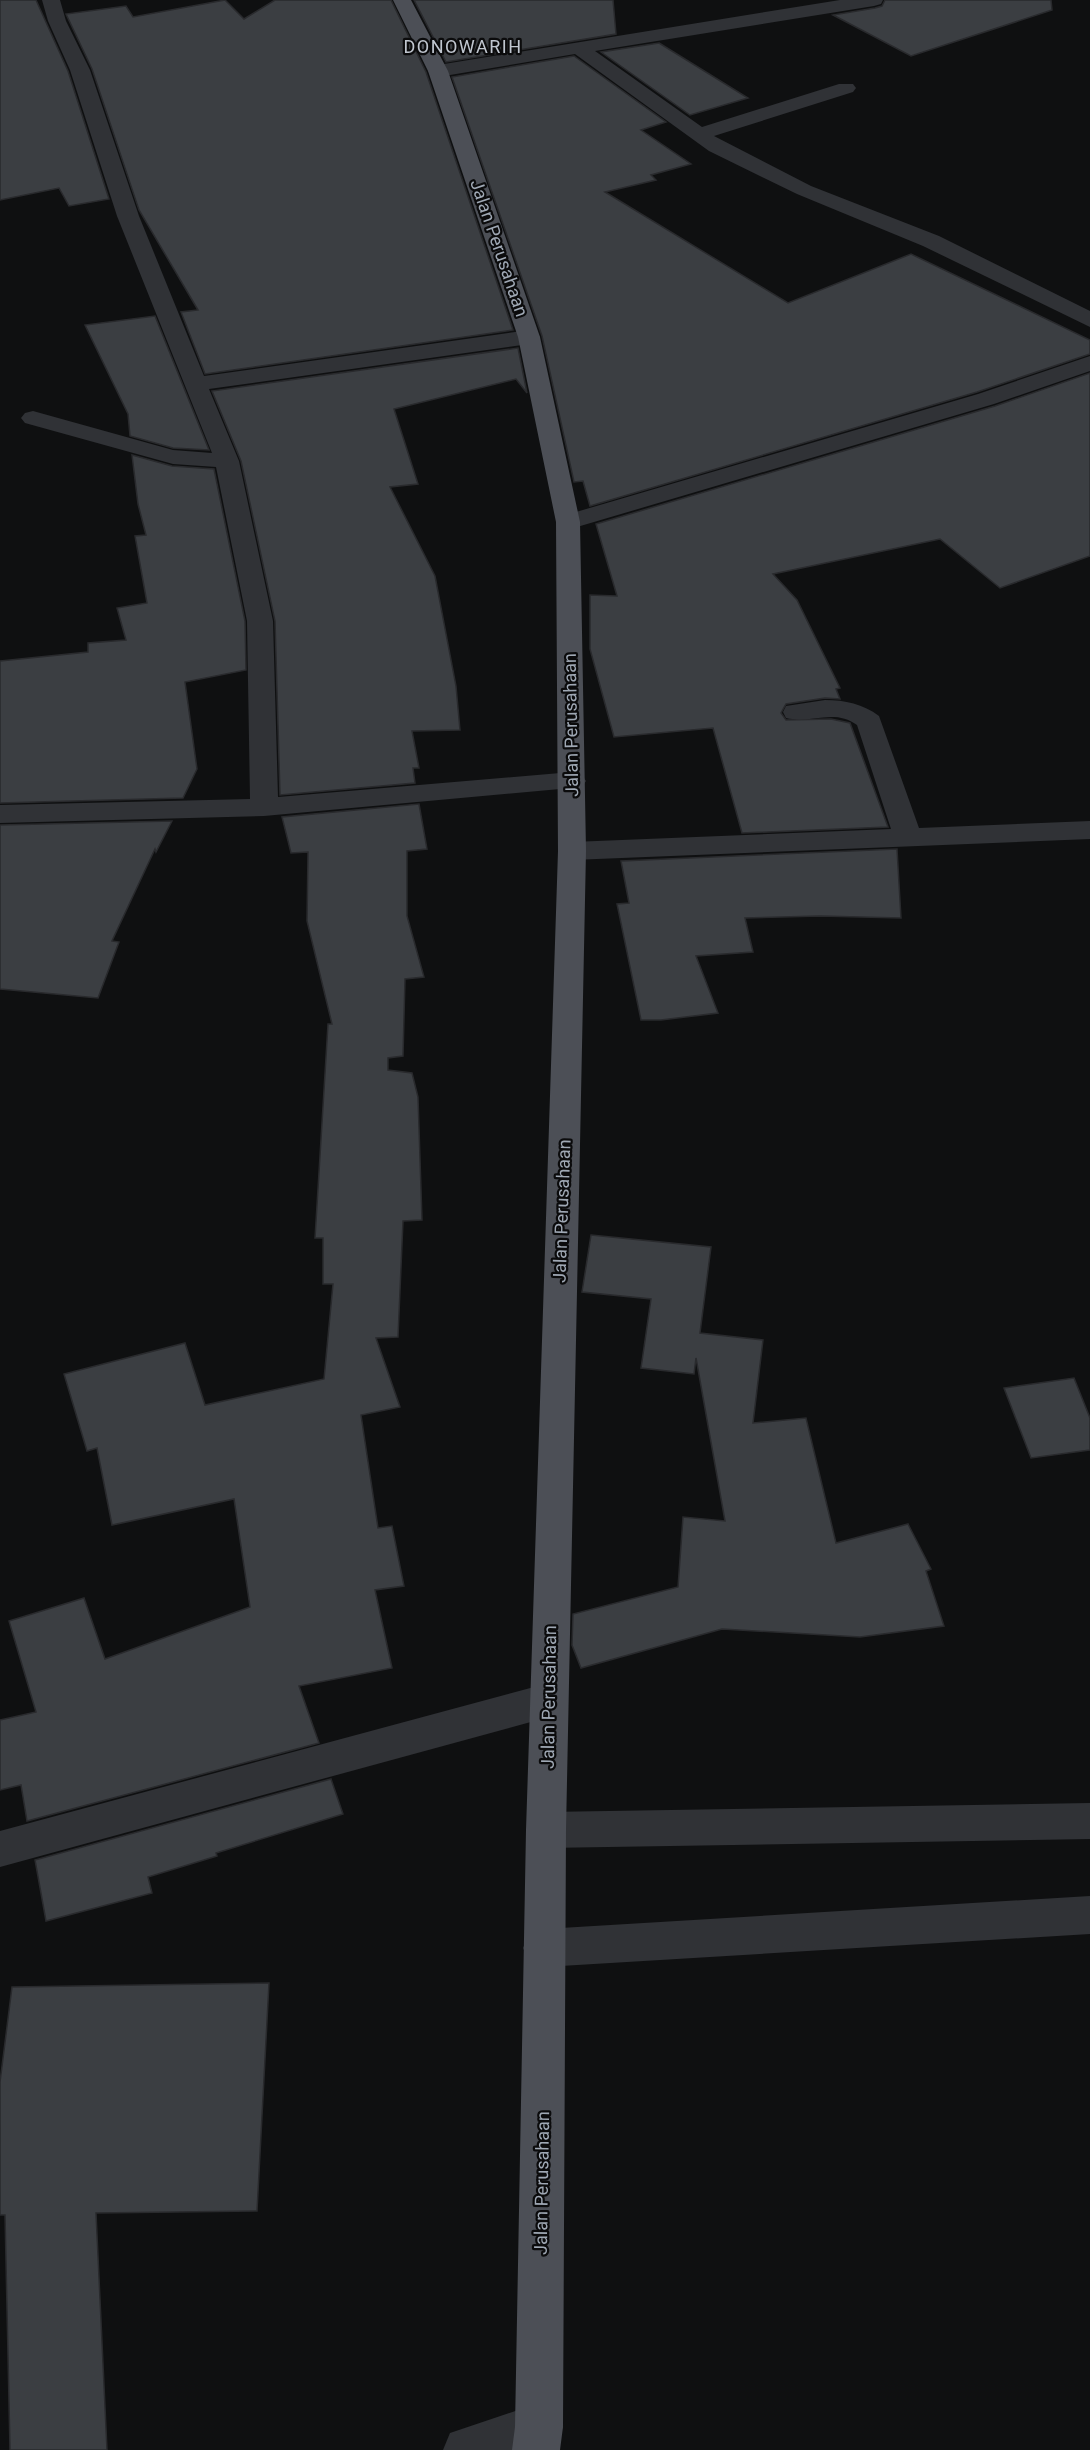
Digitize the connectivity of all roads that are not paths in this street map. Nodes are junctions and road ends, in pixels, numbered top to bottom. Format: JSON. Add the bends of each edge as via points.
{"nodes":[{"id":1,"x":51,"y":0,"type":"edge"},
{"id":2,"x":402,"y":0,"type":"edge"},
{"id":3,"x":874,"y":0,"type":"edge"},
{"id":4,"x":577,"y":47,"type":"junction"},
{"id":5,"x":438,"y":71,"type":"junction"},
{"id":6,"x":846,"y":88,"type":"dead end"},
{"id":7,"x":698,"y":135,"type":"junction"},
{"id":8,"x":1090,"y":321,"type":"edge"},
{"id":9,"x":529,"y":337,"type":"junction"},
{"id":10,"x":1090,"y":363,"type":"edge"},
{"id":11,"x":196,"y":384,"type":"junction"},
{"id":12,"x":33,"y":418,"type":"dead end"},
{"id":13,"x":227,"y":461,"type":"junction"},
{"id":14,"x":568,"y":522,"type":"junction"},
{"id":15,"x":796,"y":712,"type":"dead end"},
{"id":16,"x":572,"y":781,"type":"junction"},
{"id":17,"x":264,"y":807,"type":"junction"},
{"id":18,"x":0,"y":814,"type":"edge"},
{"id":19,"x":1090,"y":830,"type":"edge"},
{"id":20,"x":908,"y":838,"type":"junction"},
{"id":21,"x":572,"y":851,"type":"junction"},
{"id":22,"x":549,"y":1700,"type":"junction"},
{"id":23,"x":1090,"y":1821,"type":"edge"},
{"id":24,"x":546,"y":1830,"type":"junction"},
{"id":25,"x":0,"y":1849,"type":"edge"},
{"id":26,"x":1090,"y":1915,"type":"edge"},
{"id":27,"x":544,"y":1948,"type":"junction"},
{"id":28,"x":538,"y":2438,"type":"edge"},
{"id":29,"x":466,"y":2450,"type":"edge"}],
"edges":[{"from":1,"to":11,"type":"street","via":[[80,70],[128,216]]},
{"from":2,"to":5,"type":"main road","name":"Jalan Perusahaan"},
{"from":3,"to":4,"type":"street"},
{"from":4,"to":5,"type":"street"},
{"from":4,"to":7,"type":"street"},
{"from":5,"to":9,"type":"main road","name":"Jalan Perusahaan"},
{"from":6,"to":7,"type":"street"},
{"from":7,"to":8,"type":"street","via":[[752,166],[931,241]]},
{"from":9,"to":11,"type":"street"},
{"from":9,"to":14,"type":"main road","name":"Jalan Perusahaan"},
{"from":10,"to":14,"type":"street","via":[[986,399]]},
{"from":11,"to":13,"type":"street"},
{"from":12,"to":13,"type":"street","via":[[173,457]]},
{"from":13,"to":17,"type":"street","via":[[260,621]]},
{"from":14,"to":16,"type":"main road","name":"Jalan Perusahaan"},
{"from":15,"to":20,"type":"street","via":[[848,708],[861,713],[869,722]]},
{"from":16,"to":17,"type":"street"},
{"from":16,"to":21,"type":"main road","name":"Jalan Perusahaan"},
{"from":17,"to":18,"type":"street"},
{"from":19,"to":20,"type":"street"},
{"from":20,"to":21,"type":"street"},
{"from":21,"to":22,"type":"main road","name":"Jalan Perusahaan"},
{"from":22,"to":24,"type":"main road","name":"Jalan Perusahaan"},
{"from":22,"to":25,"type":"street"},
{"from":23,"to":24,"type":"street"},
{"from":24,"to":27,"type":"main road","name":"Jalan Perusahaan"},
{"from":26,"to":27,"type":"street"},
{"from":27,"to":28,"type":"main road","name":"Jalan Perusahaan"},
{"from":28,"to":29,"type":"street"}]}
